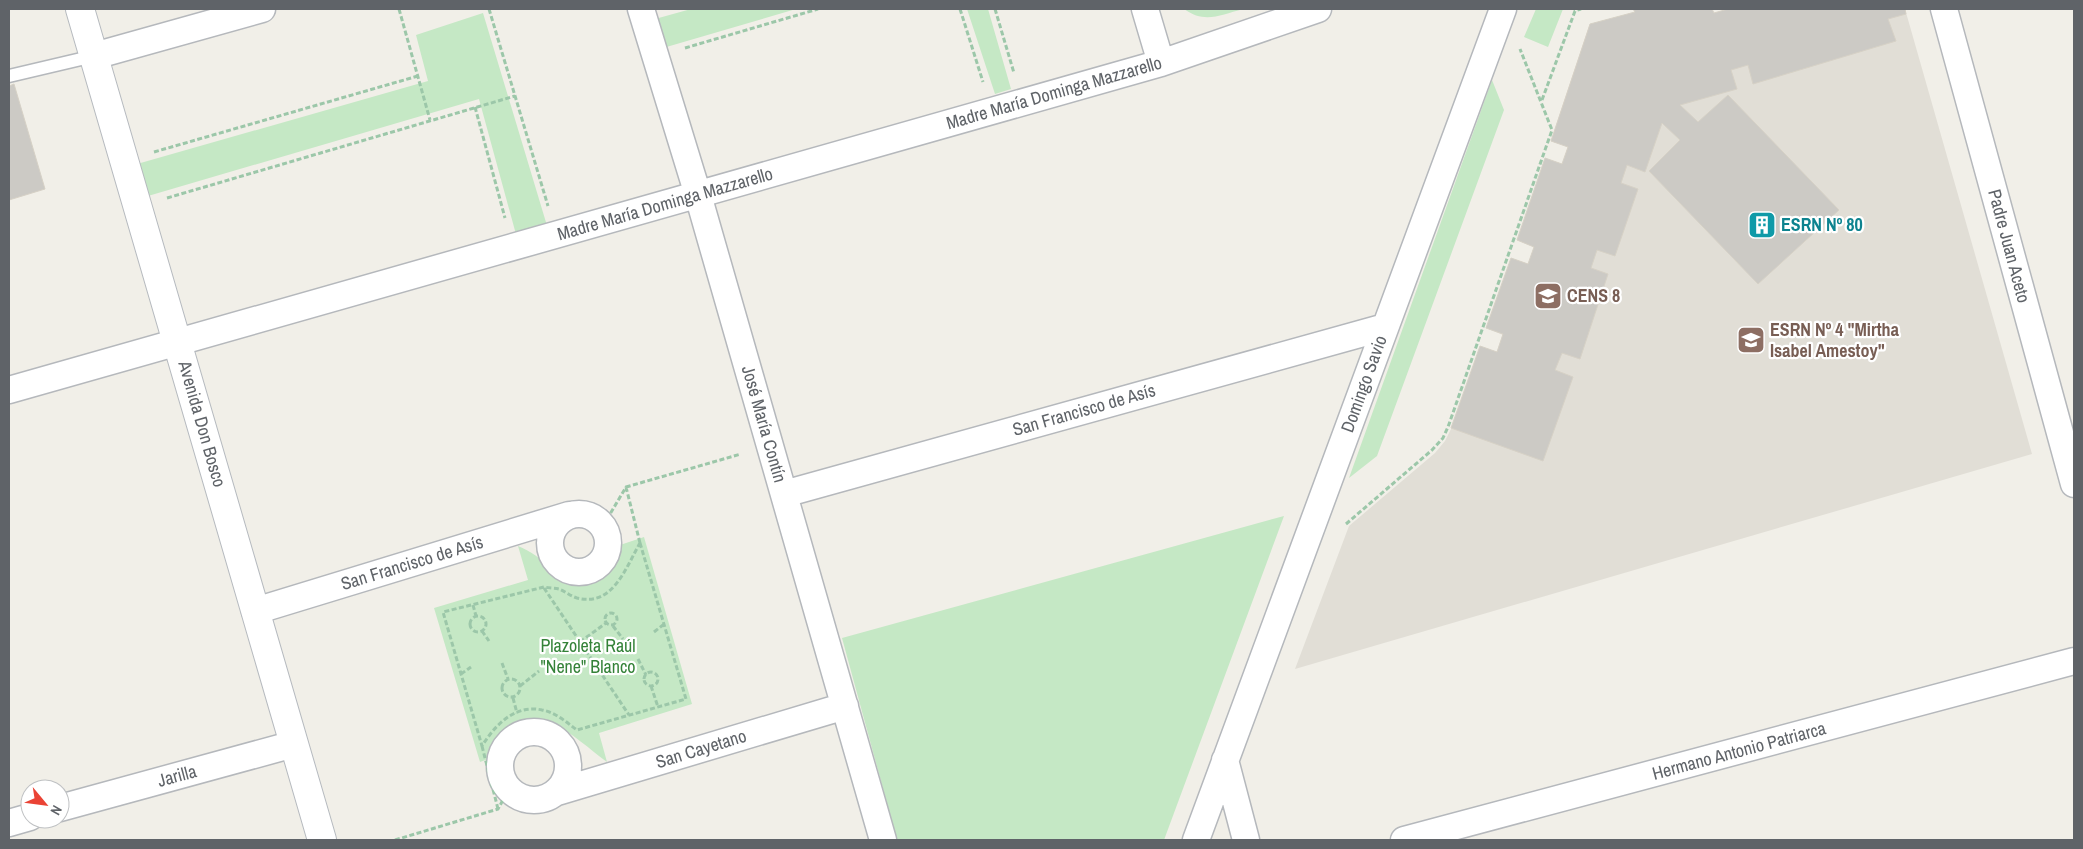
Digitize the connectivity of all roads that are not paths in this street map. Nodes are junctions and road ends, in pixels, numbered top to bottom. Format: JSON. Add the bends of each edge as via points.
{"nodes":[{"id":1,"x":80,"y":9,"type":"edge"},
{"id":2,"x":262,"y":9,"type":"edge"},
{"id":3,"x":641,"y":9,"type":"edge"},
{"id":4,"x":1145,"y":9,"type":"edge"},
{"id":5,"x":1318,"y":9,"type":"edge"},
{"id":6,"x":1502,"y":9,"type":"edge"},
{"id":7,"x":1944,"y":9,"type":"edge"},
{"id":8,"x":94,"y":56,"type":"junction"},
{"id":9,"x":1161,"y":63,"type":"junction"},
{"id":10,"x":9,"y":76,"type":"edge"},
{"id":11,"x":698,"y":194,"type":"junction"},
{"id":12,"x":1385,"y":327,"type":"junction"},
{"id":13,"x":178,"y":343,"type":"junction"},
{"id":14,"x":9,"y":390,"type":"edge"},
{"id":15,"x":2074,"y":484,"type":"edge"},
{"id":16,"x":784,"y":494,"type":"junction"},
{"id":17,"x":569,"y":515,"type":"junction"},
{"id":18,"x":255,"y":611,"type":"junction"},
{"id":19,"x":2074,"y":661,"type":"edge"},
{"id":20,"x":845,"y":706,"type":"junction"},
{"id":21,"x":294,"y":744,"type":"junction"},
{"id":22,"x":1225,"y":760,"type":"junction"},
{"id":23,"x":557,"y":792,"type":"junction"},
{"id":24,"x":70,"y":805,"type":"edge"},
{"id":25,"x":322,"y":840,"type":"edge"},
{"id":26,"x":883,"y":840,"type":"edge"},
{"id":27,"x":1196,"y":840,"type":"edge"},
{"id":28,"x":1246,"y":840,"type":"edge"},
{"id":29,"x":1404,"y":840,"type":"edge"}],
"edges":[{"from":1,"to":8,"type":"main road","name":"Avenida Don Bosco"},
{"from":2,"to":8,"type":"street"},
{"from":3,"to":11,"type":"street","name":"José María Contín"},
{"from":4,"to":9,"type":"street"},
{"from":5,"to":9,"type":"street","name":"Madre María Dominga Mazzarello"},
{"from":6,"to":12,"type":"street","name":"Domingo Savio"},
{"from":7,"to":15,"type":"street","name":"Padre Juan Aceto"},
{"from":8,"to":10,"type":"lane"},
{"from":8,"to":13,"type":"main road","name":"Avenida Don Bosco"},
{"from":9,"to":11,"type":"street","name":"Madre María Dominga Mazzarello"},
{"from":11,"to":13,"type":"street","name":"Madre María Dominga Mazzarello"},
{"from":11,"to":16,"type":"street","name":"José María Contín"},
{"from":12,"to":16,"type":"street","name":"San Francisco de Asís"},
{"from":12,"to":22,"type":"street","name":"Domingo Savio"},
{"from":13,"to":14,"type":"street","name":"Madre María Dominga Mazzarello"},
{"from":13,"to":18,"type":"main road","name":"Avenida Don Bosco"},
{"from":16,"to":20,"type":"street","name":"José María Contín"},
{"from":17,"to":17,"type":"street","name":"San Francisco de Asís","via":[[588,515],[603,526],[608,544],[601,563],[593,569],[574,572],[556,563],[549,545],[550,535],[561,519]]},
{"from":17,"to":18,"type":"street","name":"San Francisco de Asís"},
{"from":18,"to":21,"type":"main road","name":"Avenida Don Bosco"},
{"from":19,"to":29,"type":"street","name":"Hermano Antonio Patriarca"},
{"from":20,"to":23,"type":"street","name":"San Cayetano"},
{"from":20,"to":26,"type":"street","name":"José María Contín"},
{"from":21,"to":24,"type":"street","name":"Jarilla"},
{"from":21,"to":25,"type":"main road","name":"Avenida Don Bosco"},
{"from":22,"to":27,"type":"street","name":"Domingo Savio"},
{"from":22,"to":28,"type":"street"},
{"from":23,"to":23,"type":"street","name":"San Cayetano","via":[[538,800],[517,796],[503,799],[502,756],[515,738],[537,732],[549,734],[558,741],[565,750],[568,773]]}]}
